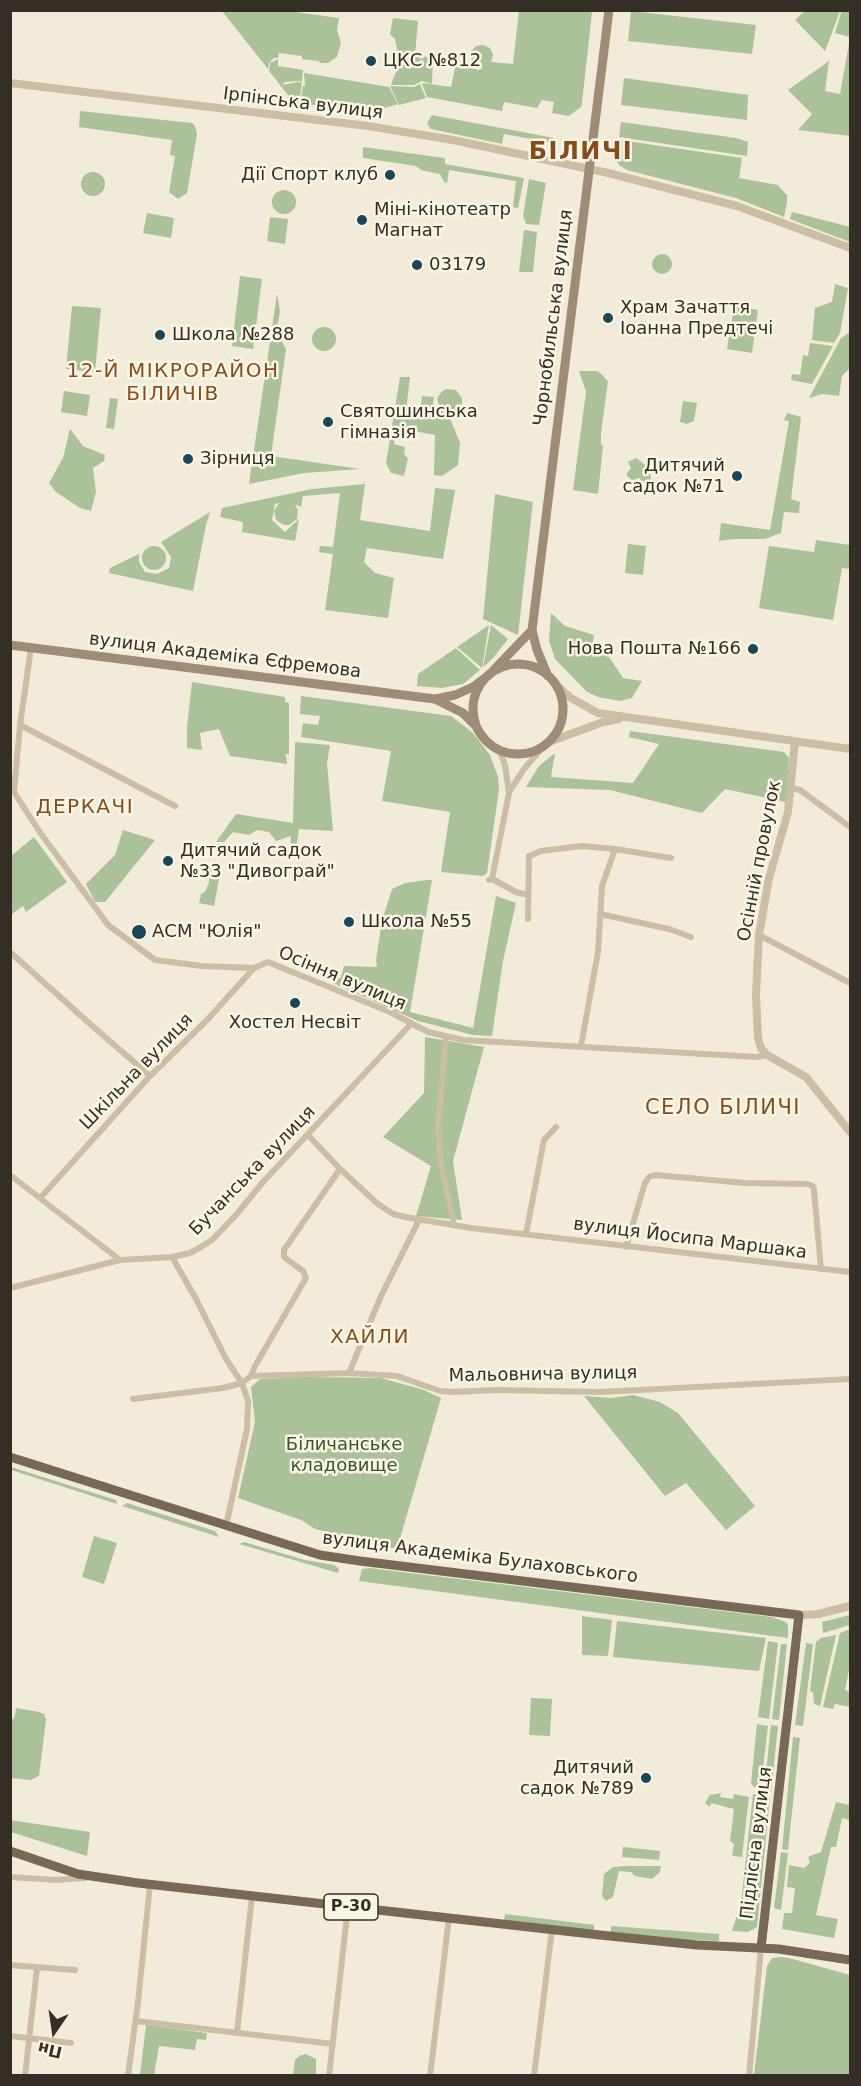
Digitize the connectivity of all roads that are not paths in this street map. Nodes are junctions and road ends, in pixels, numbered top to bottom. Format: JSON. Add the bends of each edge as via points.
{"nodes":[{"id":1,"x":609,"y":10,"type":"edge"},
{"id":2,"x":10,"y":83,"type":"edge"},
{"id":3,"x":590,"y":170,"type":"junction"},
{"id":4,"x":850,"y":248,"type":"edge"},
{"id":5,"x":532,"y":630,"type":"junction"},
{"id":6,"x":10,"y":645,"type":"edge"},
{"id":7,"x":31,"y":648,"type":"junction"},
{"id":8,"x":489,"y":675,"type":"junction"},
{"id":9,"x":548,"y":676,"type":"junction"},
{"id":10,"x":556,"y":684,"type":"junction"},
{"id":11,"x":435,"y":699,"type":"junction"},
{"id":12,"x":623,"y":718,"type":"junction"},
{"id":13,"x":20,"y":725,"type":"junction"},
{"id":14,"x":477,"y":728,"type":"junction"},
{"id":15,"x":795,"y":741,"type":"junction"},
{"id":16,"x":546,"y":744,"type":"junction"},
{"id":17,"x":498,"y":749,"type":"junction"},
{"id":18,"x":850,"y":749,"type":"edge"},
{"id":19,"x":790,"y":788,"type":"junction"},
{"id":20,"x":509,"y":793,"type":"junction"},
{"id":21,"x":175,"y":806,"type":"dead end"},
{"id":22,"x":850,"y":827,"type":"edge"},
{"id":23,"x":615,"y":849,"type":"junction"},
{"id":24,"x":671,"y":858,"type":"dead end"},
{"id":25,"x":528,"y":895,"type":"junction"},
{"id":26,"x":600,"y":914,"type":"junction"},
{"id":27,"x":528,"y":919,"type":"dead end"},
{"id":28,"x":759,"y":935,"type":"junction"},
{"id":29,"x":691,"y":937,"type":"dead end"},
{"id":30,"x":10,"y":952,"type":"edge"},
{"id":31,"x":254,"y":968,"type":"junction"},
{"id":32,"x":850,"y":983,"type":"edge"},
{"id":33,"x":411,"y":1024,"type":"junction"},
{"id":34,"x":446,"y":1036,"type":"junction"},
{"id":35,"x":581,"y":1046,"type":"junction"},
{"id":36,"x":767,"y":1055,"type":"junction"},
{"id":37,"x":150,"y":1076,"type":"junction"},
{"id":38,"x":556,"y":1127,"type":"dead end"},
{"id":39,"x":850,"y":1132,"type":"edge"},
{"id":40,"x":308,"y":1135,"type":"junction"},
{"id":41,"x":340,"y":1169,"type":"junction"},
{"id":42,"x":10,"y":1174,"type":"edge"},
{"id":43,"x":41,"y":1197,"type":"junction"},
{"id":44,"x":419,"y":1220,"type":"junction"},
{"id":45,"x":454,"y":1225,"type":"junction"},
{"id":46,"x":526,"y":1234,"type":"junction"},
{"id":47,"x":626,"y":1247,"type":"junction"},
{"id":48,"x":172,"y":1257,"type":"junction"},
{"id":49,"x":120,"y":1260,"type":"junction"},
{"id":50,"x":821,"y":1269,"type":"junction"},
{"id":51,"x":850,"y":1272,"type":"edge"},
{"id":52,"x":10,"y":1288,"type":"edge"},
{"id":53,"x":349,"y":1373,"type":"junction"},
{"id":54,"x":251,"y":1376,"type":"junction"},
{"id":55,"x":850,"y":1379,"type":"edge"},
{"id":56,"x":242,"y":1383,"type":"junction"},
{"id":57,"x":132,"y":1399,"type":"dead end"},
{"id":58,"x":10,"y":1457,"type":"edge"},
{"id":59,"x":226,"y":1526,"type":"junction"},
{"id":60,"x":850,"y":1606,"type":"edge"},
{"id":61,"x":800,"y":1616,"type":"junction"},
{"id":62,"x":10,"y":1851,"type":"edge"},
{"id":63,"x":10,"y":1877,"type":"edge"},
{"id":64,"x":96,"y":1877,"type":"junction"},
{"id":65,"x":150,"y":1885,"type":"junction"},
{"id":66,"x":252,"y":1896,"type":"junction"},
{"id":67,"x":348,"y":1907,"type":"junction"},
{"id":68,"x":449,"y":1918,"type":"junction"},
{"id":69,"x":552,"y":1929,"type":"junction"},
{"id":70,"x":761,"y":1948,"type":"junction"},
{"id":71,"x":850,"y":1960,"type":"edge"},
{"id":72,"x":10,"y":1965,"type":"edge"},
{"id":73,"x":37,"y":1968,"type":"junction"},
{"id":74,"x":75,"y":1970,"type":"dead end"},
{"id":75,"x":136,"y":2021,"type":"junction"},
{"id":76,"x":237,"y":2033,"type":"junction"},
{"id":77,"x":10,"y":2036,"type":"edge"},
{"id":78,"x":29,"y":2038,"type":"junction"},
{"id":79,"x":71,"y":2043,"type":"dead end"},
{"id":80,"x":333,"y":2044,"type":"junction"},
{"id":81,"x":25,"y":2076,"type":"edge"},
{"id":82,"x":128,"y":2076,"type":"edge"},
{"id":83,"x":329,"y":2076,"type":"edge"},
{"id":84,"x":430,"y":2076,"type":"edge"},
{"id":85,"x":534,"y":2076,"type":"edge"},
{"id":86,"x":749,"y":2076,"type":"edge"}],
"edges":[{"from":1,"to":3,"type":"main road","name":"Чорнобильська вулиця"},
{"from":2,"to":3,"type":"street","name":"Ірпінська вулиця","via":[[405,132]]},
{"from":3,"to":4,"type":"street","name":"Ірпінська вулиця","via":[[737,206]]},
{"from":3,"to":5,"type":"main road","name":"Чорнобильська вулиця"},
{"from":5,"to":8,"type":"main road"},
{"from":5,"to":9,"type":"main road","name":"Чорнобильська вулиця"},
{"from":6,"to":7,"type":"main road","name":"вулиця Академіка Єфремова"},
{"from":7,"to":11,"type":"main road","name":"вулиця Академіка Єфремова"},
{"from":7,"to":13,"type":"street","name":"Осіння вулиця"},
{"from":8,"to":9,"type":"main road","via":[[500,668],[525,665]]},
{"from":8,"to":11,"type":"main road","name":"вулиця Академіка Єфремова","via":[[456,695]]},
{"from":8,"to":14,"type":"main road","via":[[474,699]]},
{"from":9,"to":10,"type":"main road"},
{"from":10,"to":12,"type":"street","via":[[598,713]]},
{"from":10,"to":16,"type":"main road","via":[[563,704],[562,718],[558,731]]},
{"from":11,"to":14,"type":"main road","name":"вулиця Академіка Єфремова","via":[[463,713]]},
{"from":12,"to":15,"type":"street"},
{"from":12,"to":16,"type":"street"},
{"from":13,"to":21,"type":"street"},
{"from":13,"to":31,"type":"street","name":"Осіння вулиця","via":[[14,792],[108,925],[155,960]]},
{"from":14,"to":17,"type":"main road"},
{"from":15,"to":18,"type":"street"},
{"from":15,"to":19,"type":"street","name":"Осінній провулок"},
{"from":16,"to":17,"type":"main road","via":[[522,754]]},
{"from":16,"to":20,"type":"street"},
{"from":17,"to":20,"type":"street","via":[[506,765]]},
{"from":19,"to":22,"type":"street","via":[[800,790]]},
{"from":19,"to":28,"type":"street","name":"Осінній провулок"},
{"from":20,"to":25,"type":"street","via":[[490,880]]},
{"from":23,"to":24,"type":"street"},
{"from":23,"to":25,"type":"street","via":[[582,846],[529,856]]},
{"from":23,"to":26,"type":"street","via":[[602,886]]},
{"from":25,"to":27,"type":"street"},
{"from":26,"to":29,"type":"street"},
{"from":26,"to":35,"type":"street","via":[[598,952]]},
{"from":28,"to":32,"type":"street"},
{"from":28,"to":36,"type":"street","name":"Осінній провулок","via":[[758,1038]]},
{"from":30,"to":37,"type":"street"},
{"from":31,"to":33,"type":"street","name":"Осіння вулиця","via":[[268,962]]},
{"from":31,"to":37,"type":"street","name":"Шкільна вулиця"},
{"from":33,"to":34,"type":"street","name":"Осіння вулиця"},
{"from":33,"to":40,"type":"street","name":"Бучанська вулиця"},
{"from":34,"to":35,"type":"street","name":"Осіння вулиця"},
{"from":34,"to":45,"type":"street","via":[[438,1125],[441,1163]]},
{"from":35,"to":36,"type":"street","name":"Осіння вулиця"},
{"from":36,"to":39,"type":"street","via":[[806,1077]]},
{"from":37,"to":43,"type":"street","name":"Шкільна вулиця"},
{"from":38,"to":46,"type":"street","via":[[544,1140]]},
{"from":40,"to":41,"type":"street","name":"вулиця Йосипа Маршака"},
{"from":40,"to":48,"type":"street","name":"Бучанська вулиця","via":[[213,1239],[190,1253]]},
{"from":41,"to":44,"type":"street","name":"вулиця Йосипа Маршака","via":[[393,1214]]},
{"from":41,"to":54,"type":"street","via":[[284,1250],[284,1257],[306,1278]]},
{"from":42,"to":43,"type":"street"},
{"from":43,"to":49,"type":"street"},
{"from":44,"to":45,"type":"street","name":"вулиця Йосипа Маршака"},
{"from":44,"to":53,"type":"street"},
{"from":45,"to":46,"type":"street","name":"вулиця Йосипа Маршака"},
{"from":46,"to":47,"type":"street","name":"вулиця Йосипа Маршака"},
{"from":47,"to":50,"type":"street","name":"вулиця Йосипа Маршака"},
{"from":47,"to":50,"type":"street","via":[[649,1177],[807,1184],[814,1190]]},
{"from":48,"to":49,"type":"street","name":"Бучанська вулиця"},
{"from":48,"to":56,"type":"street"},
{"from":49,"to":52,"type":"street","name":"Бучанська вулиця"},
{"from":50,"to":51,"type":"street","name":"вулиця Йосипа Маршака"},
{"from":53,"to":54,"type":"street","name":"Мальовнича вулиця"},
{"from":53,"to":55,"type":"street","name":"Мальовнича вулиця","via":[[397,1376],[453,1392],[600,1392]]},
{"from":54,"to":56,"type":"street"},
{"from":56,"to":57,"type":"street"},
{"from":56,"to":59,"type":"street","via":[[248,1417]]},
{"from":58,"to":59,"type":"main road","name":"вулиця Академіка Булаховського"},
{"from":59,"to":61,"type":"main road","name":"вулиця Академіка Булаховського","via":[[345,1560]]},
{"from":60,"to":61,"type":"street","name":"вулиця Академіка Булаховського"},
{"from":61,"to":70,"type":"main road","name":"Підлісна вулиця"},
{"from":62,"to":64,"type":"main road","number":"Р-30"},
{"from":63,"to":64,"type":"street"},
{"from":64,"to":65,"type":"main road","number":"Р-30"},
{"from":65,"to":66,"type":"main road","number":"Р-30"},
{"from":65,"to":75,"type":"street"},
{"from":66,"to":67,"type":"main road","number":"Р-30"},
{"from":66,"to":76,"type":"street"},
{"from":67,"to":68,"type":"main road","number":"Р-30"},
{"from":67,"to":80,"type":"street"},
{"from":68,"to":69,"type":"main road","number":"Р-30"},
{"from":68,"to":84,"type":"street"},
{"from":69,"to":70,"type":"main road","number":"Р-30"},
{"from":69,"to":85,"type":"street"},
{"from":70,"to":71,"type":"main road","number":"Р-30"},
{"from":70,"to":86,"type":"street","name":"Підлісна вулиця"},
{"from":72,"to":73,"type":"street"},
{"from":73,"to":74,"type":"street"},
{"from":73,"to":78,"type":"street"},
{"from":75,"to":76,"type":"street"},
{"from":75,"to":82,"type":"street"},
{"from":76,"to":80,"type":"street"},
{"from":77,"to":78,"type":"street"},
{"from":78,"to":79,"type":"street"},
{"from":78,"to":81,"type":"street"},
{"from":80,"to":83,"type":"street"}]}
